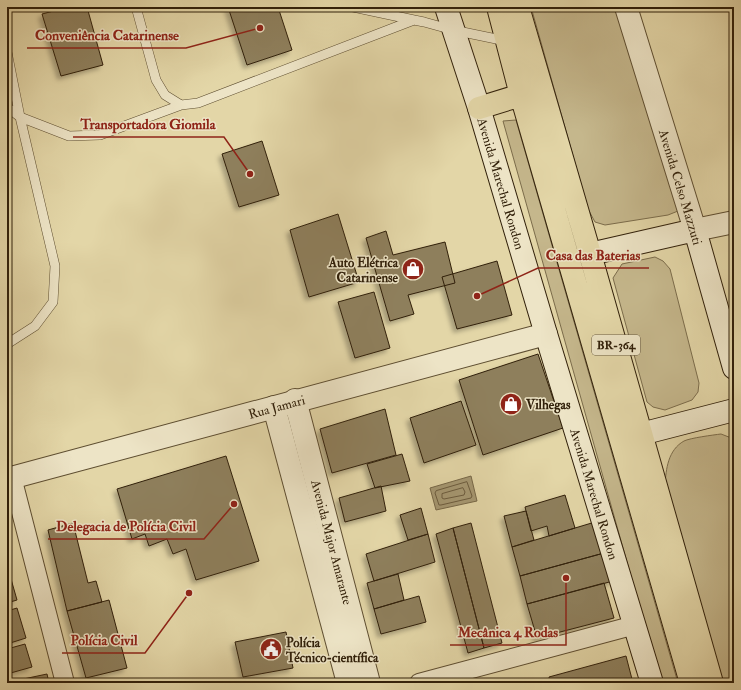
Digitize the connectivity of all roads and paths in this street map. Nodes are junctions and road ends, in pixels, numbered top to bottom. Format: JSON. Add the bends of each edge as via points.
{"nodes":[{"id":1,"x":136,"y":7,"type":"edge"},
{"id":2,"x":354,"y":7,"type":"edge"},
{"id":3,"x":446,"y":7,"type":"edge"},
{"id":4,"x":498,"y":7,"type":"edge"},
{"id":5,"x":518,"y":7,"type":"edge"},
{"id":6,"x":626,"y":7,"type":"edge"},
{"id":7,"x":414,"y":20,"type":"junction"},
{"id":8,"x":453,"y":30,"type":"junction"},
{"id":9,"x":507,"y":42,"type":"junction"},
{"id":10,"x":7,"y":52,"type":"edge"},
{"id":11,"x":521,"y":95,"type":"junction"},
{"id":12,"x":181,"y":104,"type":"junction"},
{"id":13,"x":7,"y":107,"type":"edge"},
{"id":14,"x":479,"y":108,"type":"junction"},
{"id":15,"x":20,"y":116,"type":"junction"},
{"id":16,"x":734,"y":222,"type":"edge"},
{"id":17,"x":695,"y":230,"type":"junction"},
{"id":18,"x":590,"y":254,"type":"junction"},
{"id":19,"x":546,"y":334,"type":"junction"},
{"id":20,"x":7,"y":344,"type":"edge"},
{"id":21,"x":734,"y":368,"type":"edge"},
{"id":22,"x":296,"y":400,"type":"junction"},
{"id":23,"x":610,"y":402,"type":"junction"},
{"id":24,"x":274,"y":407,"type":"junction"},
{"id":25,"x":734,"y":410,"type":"edge"},
{"id":26,"x":641,"y":434,"type":"junction"},
{"id":27,"x":9,"y":478,"type":"edge"},
{"id":28,"x":635,"y":625,"type":"junction"},
{"id":29,"x":65,"y":683,"type":"edge"},
{"id":30,"x":348,"y":683,"type":"edge"},
{"id":31,"x":369,"y":683,"type":"edge"},
{"id":32,"x":419,"y":683,"type":"edge"},
{"id":33,"x":652,"y":683,"type":"edge"},
{"id":34,"x":691,"y":683,"type":"edge"},
{"id":35,"x":712,"y":683,"type":"edge"}],
"edges":[{"from":1,"to":12,"type":"lane","via":[[156,80],[165,95]]},
{"from":2,"to":7,"type":"lane"},
{"from":3,"to":8,"type":"street","name":"Avenida Marechal Rondon"},
{"from":4,"to":9,"type":"highway","number":"BR-364"},
{"from":5,"to":18,"type":"highway","number":"BR-364"},
{"from":6,"to":17,"type":"street","name":"Avenida Celso Mazzuti"},
{"from":7,"to":8,"type":"lane"},
{"from":7,"to":12,"type":"lane","via":[[198,103]]},
{"from":8,"to":9,"type":"lane"},
{"from":8,"to":14,"type":"street","name":"Avenida Marechal Rondon"},
{"from":9,"to":11,"type":"highway","number":"BR-364"},
{"from":10,"to":15,"type":"lane"},
{"from":11,"to":14,"type":"highway"},
{"from":11,"to":23,"type":"highway","number":"BR-364"},
{"from":12,"to":15,"type":"lane","via":[[100,135],[69,136]]},
{"from":13,"to":15,"type":"lane"},
{"from":14,"to":19,"type":"street","name":"Avenida Marechal Rondon"},
{"from":15,"to":20,"type":"lane","via":[[55,266],[53,302],[35,326]]},
{"from":16,"to":17,"type":"street"},
{"from":17,"to":18,"type":"street"},
{"from":17,"to":21,"type":"street","name":"Avenida Celso Mazzuti"},
{"from":18,"to":26,"type":"highway","number":"BR-364"},
{"from":19,"to":22,"type":"street","name":"Rua Jamari"},
{"from":19,"to":28,"type":"street","name":"Avenida Marechal Rondon"},
{"from":22,"to":24,"type":"street","name":"Rua Jamari"},
{"from":22,"to":31,"type":"street","name":"Avenida Major Amarante"},
{"from":23,"to":26,"type":"highway","via":[[618,407],[631,426]]},
{"from":23,"to":34,"type":"highway","number":"BR-364"},
{"from":24,"to":27,"type":"street","name":"Rua Jamari"},
{"from":24,"to":30,"type":"street","name":"Avenida Major Amarante"},
{"from":25,"to":26,"type":"street"},
{"from":26,"to":35,"type":"highway","number":"BR-364"},
{"from":27,"to":29,"type":"street"},
{"from":28,"to":32,"type":"street"},
{"from":28,"to":33,"type":"street","name":"Avenida Marechal Rondon"}]}
